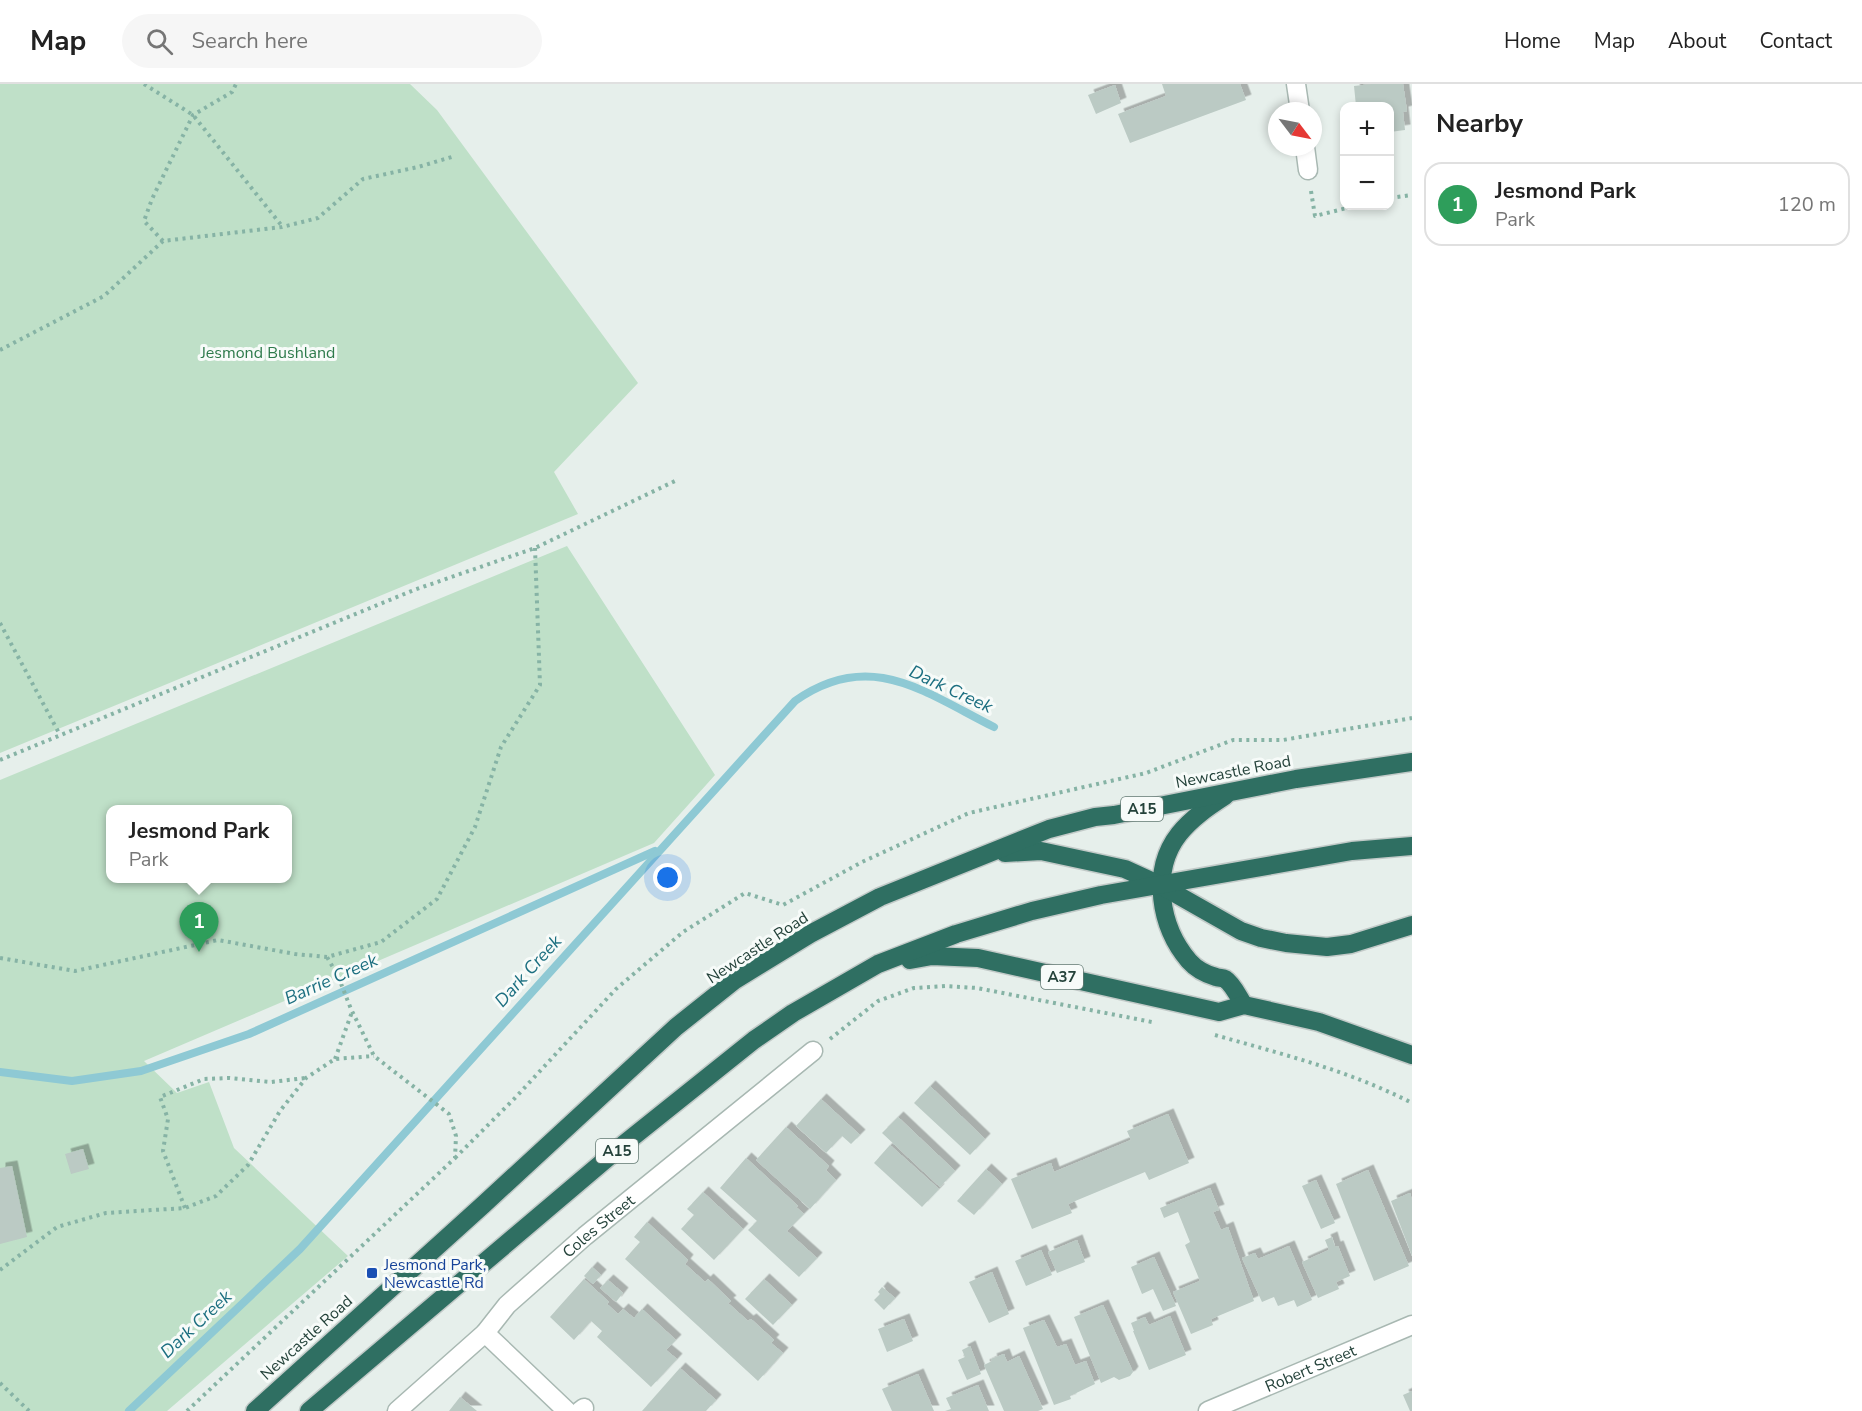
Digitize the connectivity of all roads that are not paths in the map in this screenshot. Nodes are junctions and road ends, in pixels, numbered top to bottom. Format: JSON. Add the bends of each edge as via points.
{"nodes":[{"id":1,"x":1296,"y":84,"type":"edge"},
{"id":2,"x":1299,"y":102,"type":"edge"},
{"id":3,"x":1306,"y":156,"type":"edge"},
{"id":4,"x":1308,"y":170,"type":"dead end"},
{"id":5,"x":1412,"y":762,"type":"edge"},
{"id":6,"x":1233,"y":790,"type":"junction"},
{"id":7,"x":1412,"y":846,"type":"edge"},
{"id":8,"x":991,"y":854,"type":"junction"},
{"id":9,"x":1160,"y":885,"type":"junction"},
{"id":10,"x":1412,"y":925,"type":"edge"},
{"id":11,"x":878,"y":964,"type":"junction"},
{"id":12,"x":1244,"y":1005,"type":"junction"},
{"id":13,"x":813,"y":1051,"type":"road end"},
{"id":14,"x":1412,"y":1055,"type":"edge"},
{"id":15,"x":1412,"y":1325,"type":"edge"},
{"id":16,"x":485,"y":1333,"type":"junction"},
{"id":17,"x":577,"y":1410,"type":"edge"},
{"id":18,"x":255,"y":1411,"type":"edge"},
{"id":19,"x":309,"y":1411,"type":"edge"},
{"id":20,"x":397,"y":1411,"type":"edge"},
{"id":21,"x":1208,"y":1411,"type":"edge"}],
"edges":[{"from":1,"to":2,"type":"street"},
{"from":3,"to":4,"type":"street"},
{"from":5,"to":6,"type":"highway","name":"Newcastle Road","number":"A15"},
{"from":6,"to":8,"type":"highway","name":"Newcastle Road","number":"A15","via":[[1049,829]]},
{"from":6,"to":9,"type":"highway","via":[[1198,814],[1179,834]]},
{"from":7,"to":9,"type":"highway","number":"A15","via":[[1352,851]]},
{"from":8,"to":9,"type":"highway","via":[[1041,851],[1125,869]]},
{"from":8,"to":18,"type":"highway","name":"Newcastle Road","number":"A15","via":[[880,897],[735,980],[676,1027]]},
{"from":9,"to":10,"type":"highway","via":[[1241,931],[1286,943],[1327,947],[1351,944]]},
{"from":9,"to":11,"type":"highway","number":"A15","via":[[1032,911]]},
{"from":9,"to":12,"type":"highway","via":[[1174,938],[1189,960],[1202,973],[1226,980]]},
{"from":11,"to":12,"type":"highway","number":"A37","via":[[932,956],[978,958],[1219,1011]]},
{"from":11,"to":19,"type":"highway","number":"A15","via":[[793,1012],[754,1040],[615,1151]]},
{"from":12,"to":14,"type":"highway","number":"A37","via":[[1319,1022]]},
{"from":13,"to":16,"type":"street","name":"Coles Street","via":[[585,1236],[507,1305]]},
{"from":15,"to":21,"type":"street","name":"Robert Street"},
{"from":16,"to":17,"type":"street"},
{"from":16,"to":20,"type":"street","name":"Coles Street"}]}
